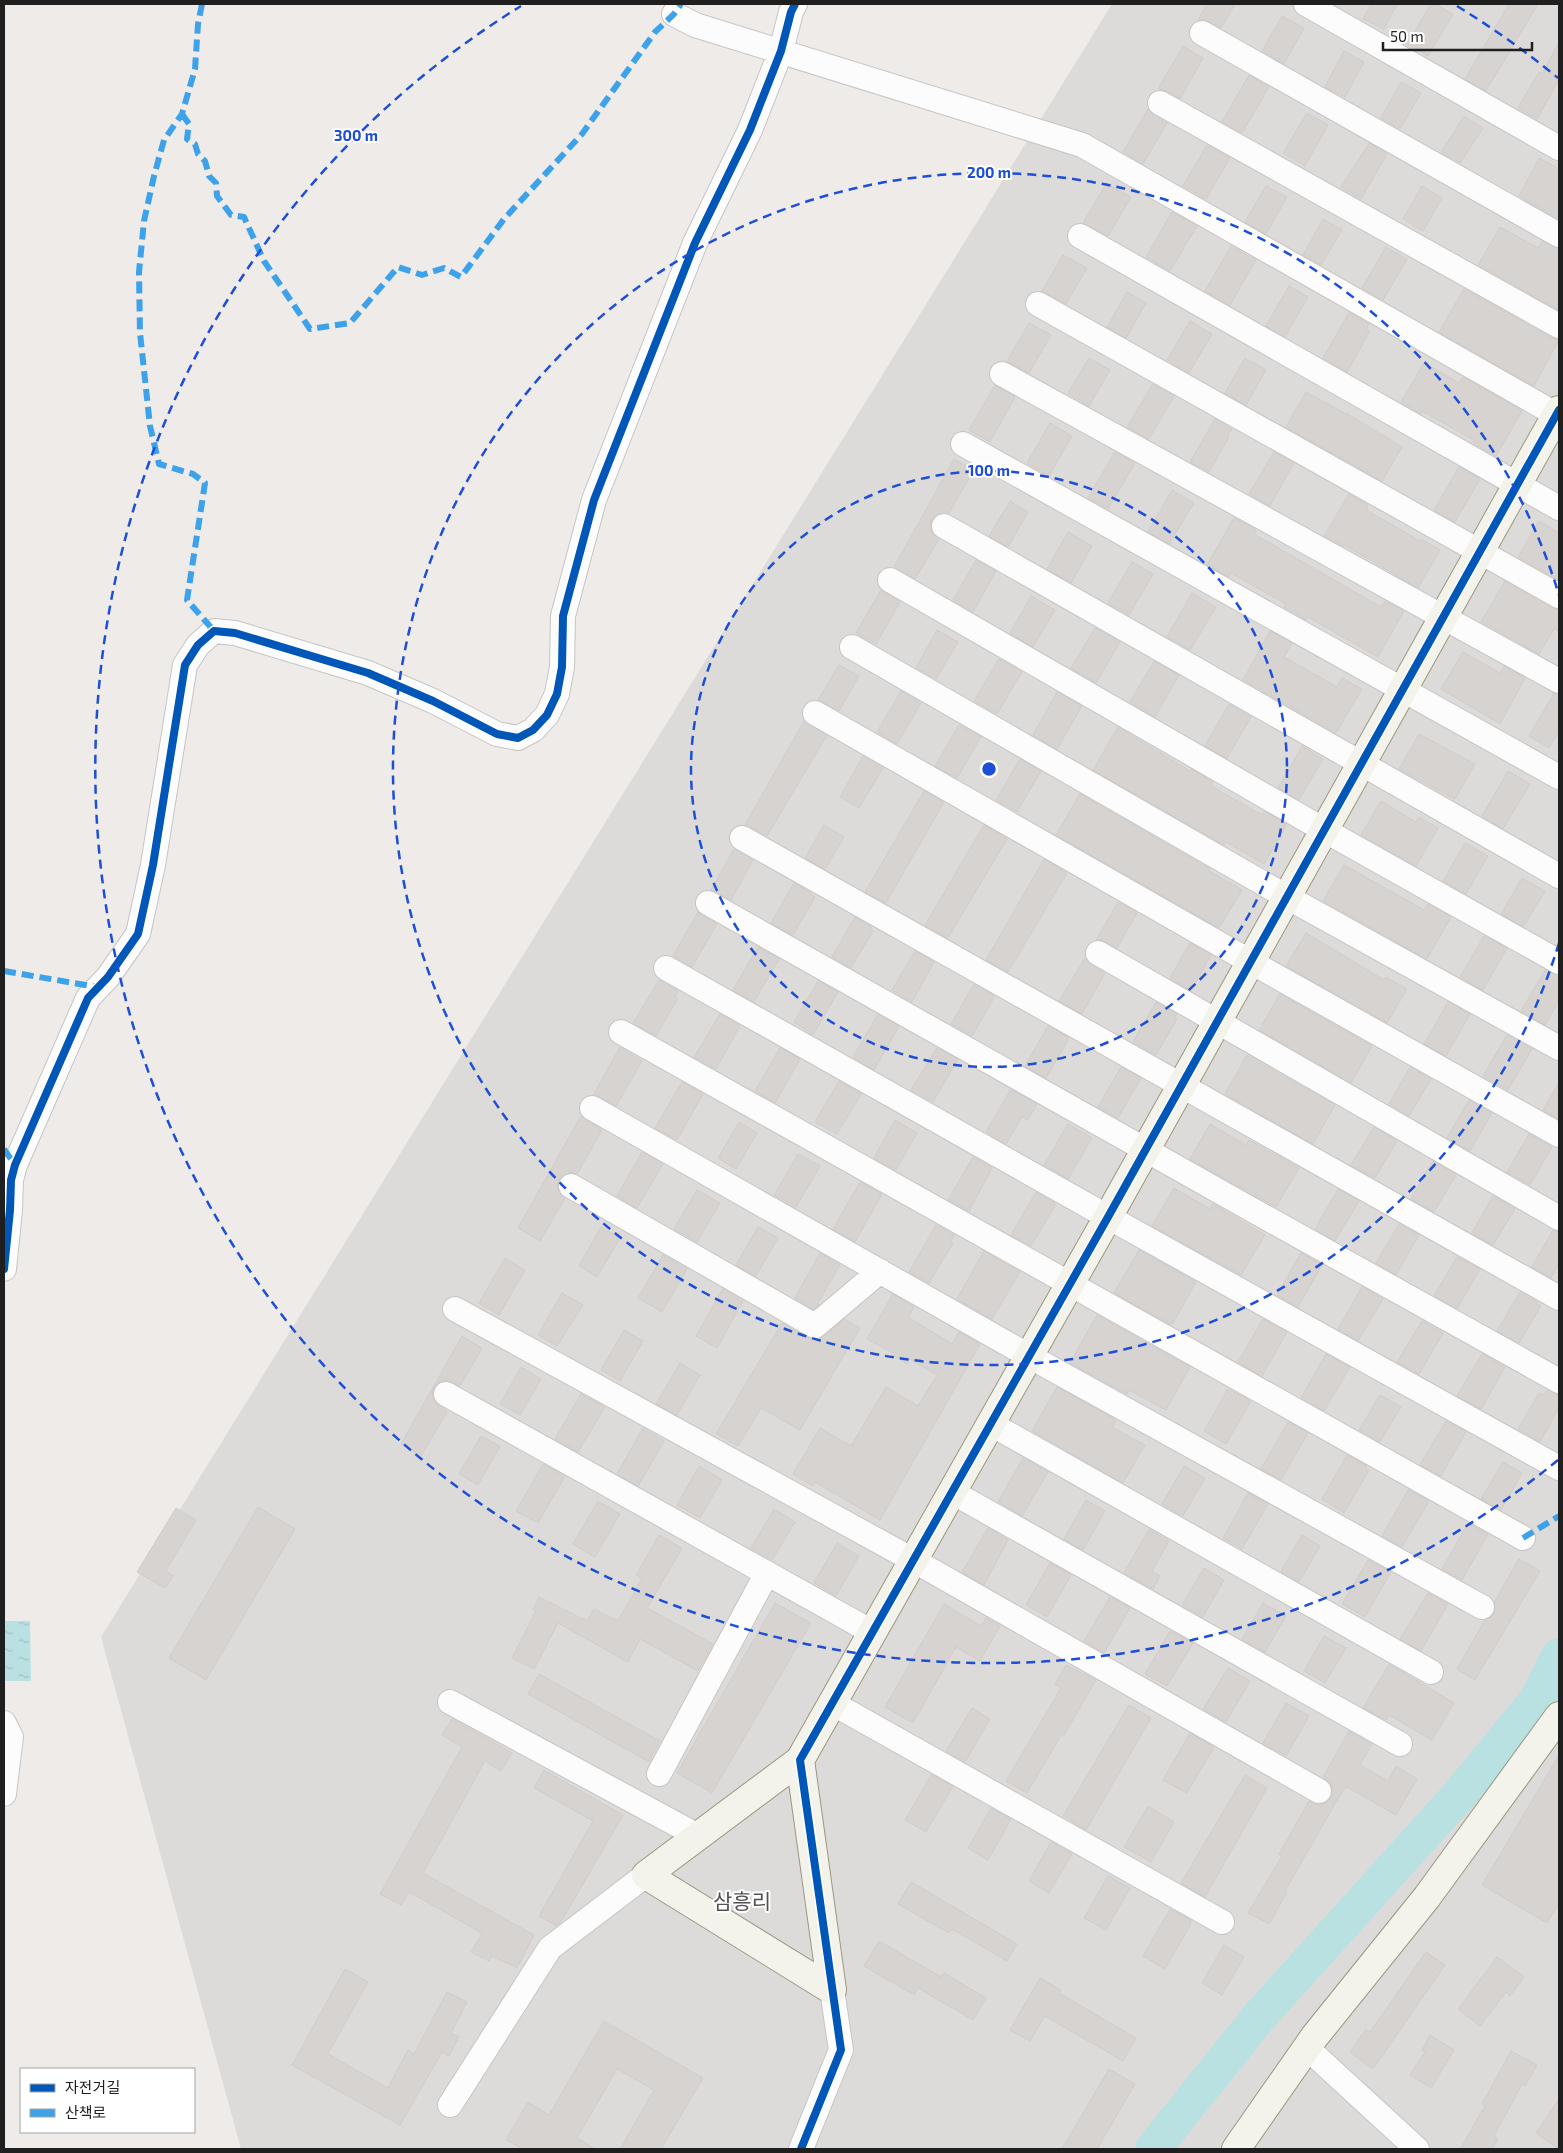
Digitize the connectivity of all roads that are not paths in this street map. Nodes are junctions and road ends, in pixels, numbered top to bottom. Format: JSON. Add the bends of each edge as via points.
{"nodes":[{"id":1,"x":796,"y":4,"type":"edge"},
{"id":2,"x":1306,"y":4,"type":"edge"},
{"id":3,"x":674,"y":14,"type":"dead end"},
{"id":4,"x":1202,"y":33,"type":"dead end"},
{"id":5,"x":781,"y":51,"type":"junction"},
{"id":6,"x":1160,"y":103,"type":"dead end"},
{"id":7,"x":1559,"y":148,"type":"edge"},
{"id":8,"x":1080,"y":236,"type":"dead end"},
{"id":9,"x":1559,"y":236,"type":"edge"},
{"id":10,"x":1038,"y":304,"type":"dead end"},
{"id":11,"x":1559,"y":326,"type":"edge"},
{"id":12,"x":1002,"y":374,"type":"dead end"},
{"id":13,"x":1558,"y":413,"type":"edge"},
{"id":14,"x":963,"y":444,"type":"dead end"},
{"id":15,"x":1517,"y":485,"type":"junction"},
{"id":16,"x":1559,"y":508,"type":"edge"},
{"id":17,"x":944,"y":526,"type":"dead end"},
{"id":18,"x":1480,"y":552,"type":"junction"},
{"id":19,"x":890,"y":580,"type":"dead end"},
{"id":20,"x":1559,"y":596,"type":"edge"},
{"id":21,"x":1444,"y":617,"type":"junction"},
{"id":22,"x":852,"y":647,"type":"dead end"},
{"id":23,"x":1559,"y":682,"type":"edge"},
{"id":24,"x":1403,"y":690,"type":"junction"},
{"id":25,"x":815,"y":712,"type":"dead end"},
{"id":26,"x":1362,"y":763,"type":"junction"},
{"id":27,"x":1559,"y":777,"type":"edge"},
{"id":28,"x":1324,"y":830,"type":"junction"},
{"id":29,"x":742,"y":838,"type":"dead end"},
{"id":30,"x":1559,"y":876,"type":"edge"},
{"id":31,"x":1287,"y":897,"type":"junction"},
{"id":32,"x":708,"y":903,"type":"dead end"},
{"id":33,"x":1098,"y":953,"type":"dead end"},
{"id":34,"x":1250,"y":962,"type":"junction"},
{"id":35,"x":1559,"y":962,"type":"edge"},
{"id":36,"x":666,"y":968,"type":"dead end"},
{"id":37,"x":1216,"y":1023,"type":"junction"},
{"id":38,"x":621,"y":1032,"type":"dead end"},
{"id":39,"x":1559,"y":1048,"type":"edge"},
{"id":40,"x":1182,"y":1085,"type":"junction"},
{"id":41,"x":592,"y":1108,"type":"dead end"},
{"id":42,"x":1559,"y":1136,"type":"edge"},
{"id":43,"x":1146,"y":1149,"type":"junction"},
{"id":44,"x":571,"y":1186,"type":"dead end"},
{"id":45,"x":1108,"y":1217,"type":"junction"},
{"id":46,"x":1559,"y":1218,"type":"edge"},
{"id":47,"x":4,"y":1269,"type":"edge"},
{"id":48,"x":880,"y":1271,"type":"junction"},
{"id":49,"x":1069,"y":1285,"type":"junction"},
{"id":50,"x":1559,"y":1298,"type":"edge"},
{"id":51,"x":455,"y":1309,"type":"dead end"},
{"id":52,"x":1029,"y":1356,"type":"junction"},
{"id":53,"x":1559,"y":1381,"type":"edge"},
{"id":54,"x":446,"y":1394,"type":"dead end"},
{"id":55,"x":991,"y":1424,"type":"junction"},
{"id":56,"x":1559,"y":1468,"type":"edge"},
{"id":57,"x":952,"y":1492,"type":"junction"},
{"id":58,"x":1523,"y":1538,"type":"dead end"},
{"id":59,"x":913,"y":1560,"type":"junction"},
{"id":60,"x":767,"y":1573,"type":"junction"},
{"id":61,"x":1482,"y":1607,"type":"dead end"},
{"id":62,"x":872,"y":1632,"type":"junction"},
{"id":63,"x":1431,"y":1672,"type":"dead end"},
{"id":64,"x":450,"y":1702,"type":"dead end"},
{"id":65,"x":832,"y":1703,"type":"junction"},
{"id":66,"x":1559,"y":1716,"type":"edge"},
{"id":67,"x":4,"y":1723,"type":"edge"},
{"id":68,"x":1400,"y":1744,"type":"dead end"},
{"id":69,"x":800,"y":1760,"type":"junction"},
{"id":70,"x":659,"y":1774,"type":"dead end"},
{"id":71,"x":1319,"y":1791,"type":"dead end"},
{"id":72,"x":4,"y":1794,"type":"edge"},
{"id":73,"x":698,"y":1836,"type":"junction"},
{"id":74,"x":646,"y":1875,"type":"junction"},
{"id":75,"x":1222,"y":1922,"type":"dead end"},
{"id":76,"x":832,"y":1990,"type":"junction"},
{"id":77,"x":1307,"y":2048,"type":"junction"},
{"id":78,"x":450,"y":2105,"type":"dead end"},
{"id":79,"x":801,"y":2149,"type":"edge"},
{"id":80,"x":1236,"y":2149,"type":"edge"},
{"id":81,"x":1417,"y":2149,"type":"edge"}],
"edges":[{"from":1,"to":5,"type":"street"},
{"from":2,"to":7,"type":"street"},
{"from":3,"to":5,"type":"street","via":[[695,25]]},
{"from":4,"to":9,"type":"street"},
{"from":5,"to":13,"type":"street","via":[[1082,145]]},
{"from":5,"to":47,"type":"street","via":[[750,130],[695,243],[594,500],[564,616],[562,667],[557,694],[547,715],[533,730],[518,738],[497,734],[368,673],[235,633],[214,631],[198,645],[185,664],[153,865],[138,934],[114,970],[88,998],[15,1165]]},
{"from":6,"to":11,"type":"street"},
{"from":8,"to":15,"type":"street"},
{"from":10,"to":18,"type":"street"},
{"from":12,"to":21,"type":"street"},
{"from":13,"to":15,"type":"street"},
{"from":14,"to":24,"type":"street"},
{"from":15,"to":16,"type":"street"},
{"from":15,"to":18,"type":"street"},
{"from":17,"to":26,"type":"street"},
{"from":18,"to":20,"type":"street"},
{"from":18,"to":21,"type":"street"},
{"from":19,"to":28,"type":"street"},
{"from":21,"to":23,"type":"street"},
{"from":21,"to":24,"type":"street"},
{"from":22,"to":31,"type":"street"},
{"from":24,"to":26,"type":"street"},
{"from":24,"to":27,"type":"street"},
{"from":25,"to":34,"type":"street"},
{"from":26,"to":28,"type":"street"},
{"from":26,"to":30,"type":"street"},
{"from":28,"to":31,"type":"street"},
{"from":28,"to":35,"type":"street"},
{"from":29,"to":40,"type":"street"},
{"from":31,"to":34,"type":"street"},
{"from":31,"to":39,"type":"street"},
{"from":32,"to":43,"type":"street"},
{"from":33,"to":37,"type":"street"},
{"from":34,"to":37,"type":"street"},
{"from":34,"to":42,"type":"street"},
{"from":36,"to":45,"type":"street"},
{"from":37,"to":40,"type":"street"},
{"from":37,"to":46,"type":"street"},
{"from":38,"to":49,"type":"street"},
{"from":40,"to":43,"type":"street"},
{"from":40,"to":50,"type":"street"},
{"from":41,"to":48,"type":"street"},
{"from":43,"to":45,"type":"street"},
{"from":43,"to":53,"type":"street"},
{"from":44,"to":48,"type":"street","via":[[815,1326]]},
{"from":45,"to":49,"type":"street"},
{"from":45,"to":56,"type":"street"},
{"from":48,"to":52,"type":"street"},
{"from":49,"to":52,"type":"street"},
{"from":49,"to":58,"type":"street"},
{"from":51,"to":59,"type":"street"},
{"from":52,"to":55,"type":"street"},
{"from":52,"to":61,"type":"street"},
{"from":54,"to":60,"type":"street"},
{"from":55,"to":57,"type":"street"},
{"from":55,"to":63,"type":"street"},
{"from":57,"to":59,"type":"street"},
{"from":57,"to":68,"type":"street"},
{"from":59,"to":62,"type":"street"},
{"from":59,"to":71,"type":"street"},
{"from":60,"to":62,"type":"street"},
{"from":60,"to":70,"type":"street"},
{"from":62,"to":65,"type":"street"},
{"from":64,"to":73,"type":"street"},
{"from":65,"to":69,"type":"street"},
{"from":65,"to":75,"type":"street"},
{"from":66,"to":77,"type":"street","via":[[1427,1897]]},
{"from":67,"to":72,"type":"street","via":[[11,1737]]},
{"from":69,"to":73,"type":"street"},
{"from":69,"to":76,"type":"street"},
{"from":73,"to":74,"type":"street"},
{"from":74,"to":76,"type":"street"},
{"from":74,"to":78,"type":"street","via":[[550,1948]]},
{"from":76,"to":79,"type":"street","via":[[841,2050]]},
{"from":77,"to":80,"type":"street"},
{"from":77,"to":81,"type":"street"}]}
